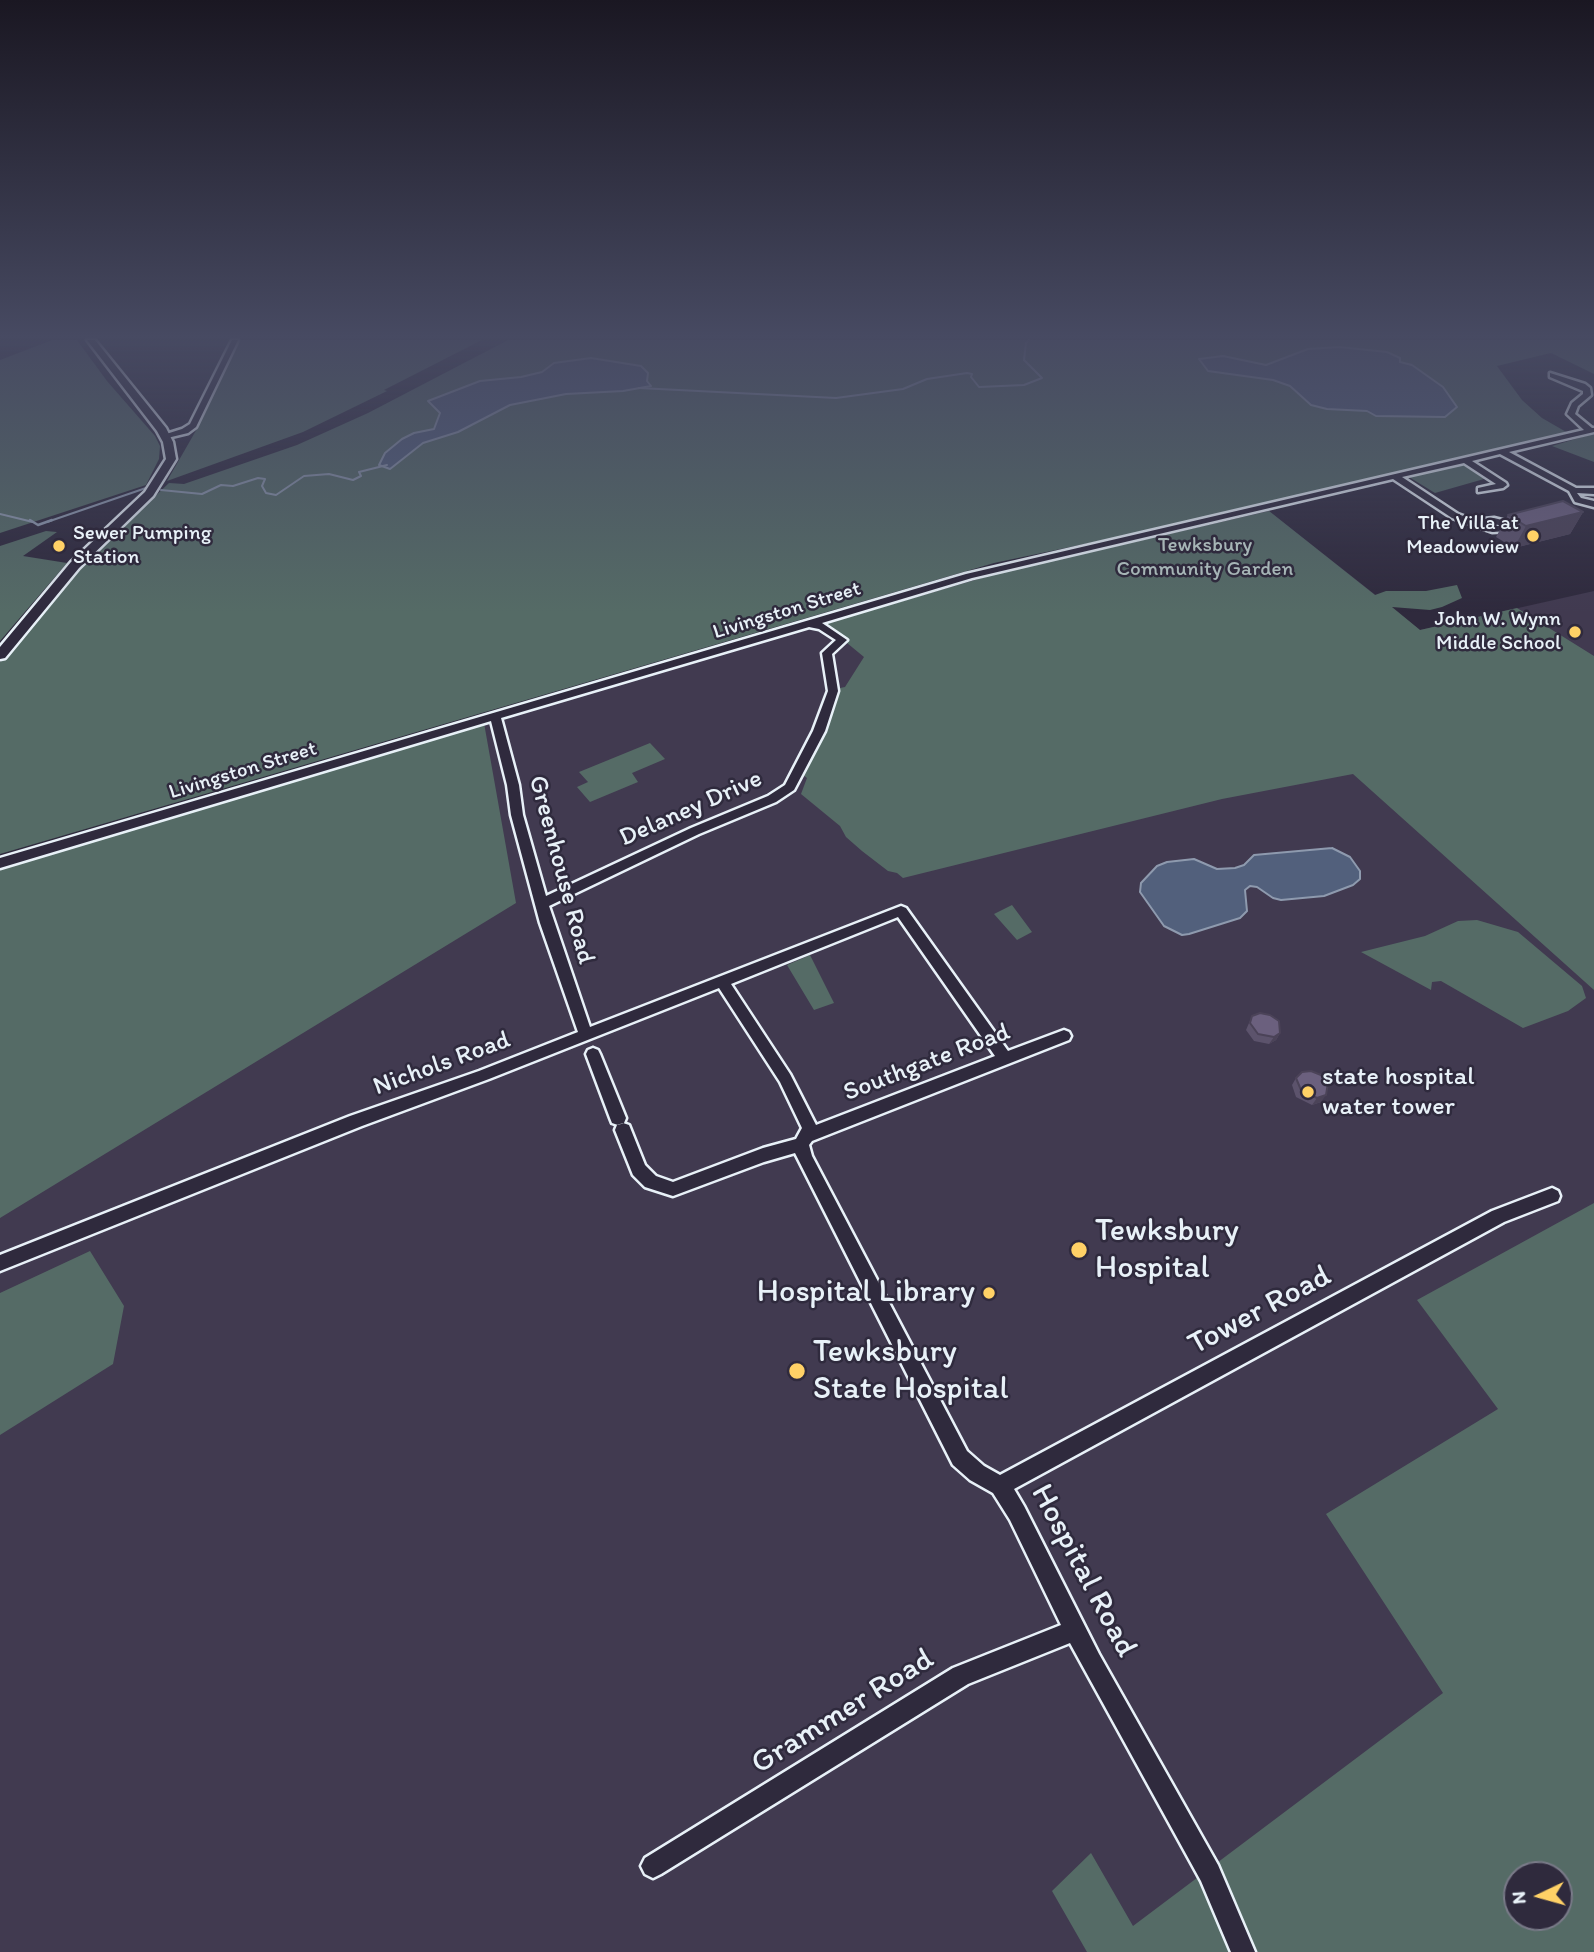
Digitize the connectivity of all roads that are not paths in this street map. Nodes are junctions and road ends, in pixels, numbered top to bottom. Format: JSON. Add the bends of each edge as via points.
{"nodes":[{"id":1,"x":161,"y":431,"type":"edge"},
{"id":2,"x":185,"y":431,"type":"edge"},
{"id":3,"x":1592,"y":431,"type":"edge"},
{"id":4,"x":166,"y":437,"type":"junction"},
{"id":5,"x":1502,"y":452,"type":"junction"},
{"id":6,"x":1465,"y":460,"type":"junction"},
{"id":7,"x":1395,"y":477,"type":"junction"},
{"id":8,"x":1480,"y":490,"type":"dead end"},
{"id":9,"x":1574,"y":490,"type":"junction"},
{"id":10,"x":1594,"y":491,"type":"edge"},
{"id":11,"x":1594,"y":504,"type":"edge"},
{"id":12,"x":1473,"y":523,"type":"dead end"},
{"id":13,"x":810,"y":624,"type":"junction"},
{"id":14,"x":0,"y":655,"type":"edge"},
{"id":15,"x":495,"y":715,"type":"junction"},
{"id":16,"x":0,"y":863,"type":"edge"},
{"id":17,"x":542,"y":904,"type":"junction"},
{"id":18,"x":722,"y":981,"type":"junction"},
{"id":19,"x":586,"y":1035,"type":"junction"},
{"id":20,"x":1065,"y":1036,"type":"dead end"},
{"id":21,"x":593,"y":1054,"type":"dead end"},
{"id":22,"x":1005,"y":1059,"type":"junction"},
{"id":23,"x":805,"y":1140,"type":"junction"},
{"id":24,"x":1552,"y":1196,"type":"dead end"},
{"id":25,"x":0,"y":1263,"type":"edge"},
{"id":26,"x":1000,"y":1486,"type":"junction"},
{"id":27,"x":1075,"y":1630,"type":"junction"},
{"id":28,"x":653,"y":1866,"type":"dead end"},
{"id":29,"x":1243,"y":1952,"type":"edge"}],
"edges":[{"from":1,"to":4,"type":"main road"},
{"from":2,"to":4,"type":"street"},
{"from":3,"to":5,"type":"street","name":"Livingston Street"},
{"from":4,"to":14,"type":"main road","via":[[172,459],[156,487],[62,579]]},
{"from":5,"to":6,"type":"street","name":"Livingston Street"},
{"from":5,"to":9,"type":"street"},
{"from":6,"to":7,"type":"street","name":"Livingston Street"},
{"from":6,"to":8,"type":"street","via":[[1503,485]]},
{"from":7,"to":12,"type":"street","via":[[1446,512]]},
{"from":7,"to":13,"type":"street","name":"Livingston Street","via":[[1020,562]]},
{"from":9,"to":10,"type":"street"},
{"from":9,"to":11,"type":"street","via":[[1574,497]]},
{"from":13,"to":15,"type":"street","name":"Livingston Street"},
{"from":13,"to":17,"type":"street","name":"Delaney Drive","via":[[822,626],[842,640],[827,653],[833,691],[819,731],[790,787]]},
{"from":15,"to":16,"type":"street","name":"Livingston Street"},
{"from":15,"to":17,"type":"street","name":"Greenhouse Road"},
{"from":17,"to":19,"type":"street","name":"Greenhouse Road"},
{"from":18,"to":19,"type":"street","name":"Nichols Road"},
{"from":18,"to":22,"type":"street","name":"Nichols Road","via":[[901,911]]},
{"from":18,"to":23,"type":"street","name":"Hospital Road","via":[[807,1120],[810,1129]]},
{"from":19,"to":25,"type":"street","name":"Nichols Road"},
{"from":20,"to":22,"type":"street","name":"Southgate Road"},
{"from":21,"to":23,"type":"street","via":[[639,1170],[651,1182],[673,1189]]},
{"from":22,"to":23,"type":"street","name":"Southgate Road"},
{"from":23,"to":26,"type":"street","name":"Hospital Road","via":[[804,1157],[960,1458]]},
{"from":24,"to":26,"type":"street","name":"Tower Road","via":[[1498,1216]]},
{"from":26,"to":27,"type":"street","name":"Hospital Road"},
{"from":27,"to":28,"type":"street","name":"Grammer Road","via":[[961,1675]]},
{"from":27,"to":29,"type":"street","name":"Hospital Road","via":[[1210,1873]]}]}
